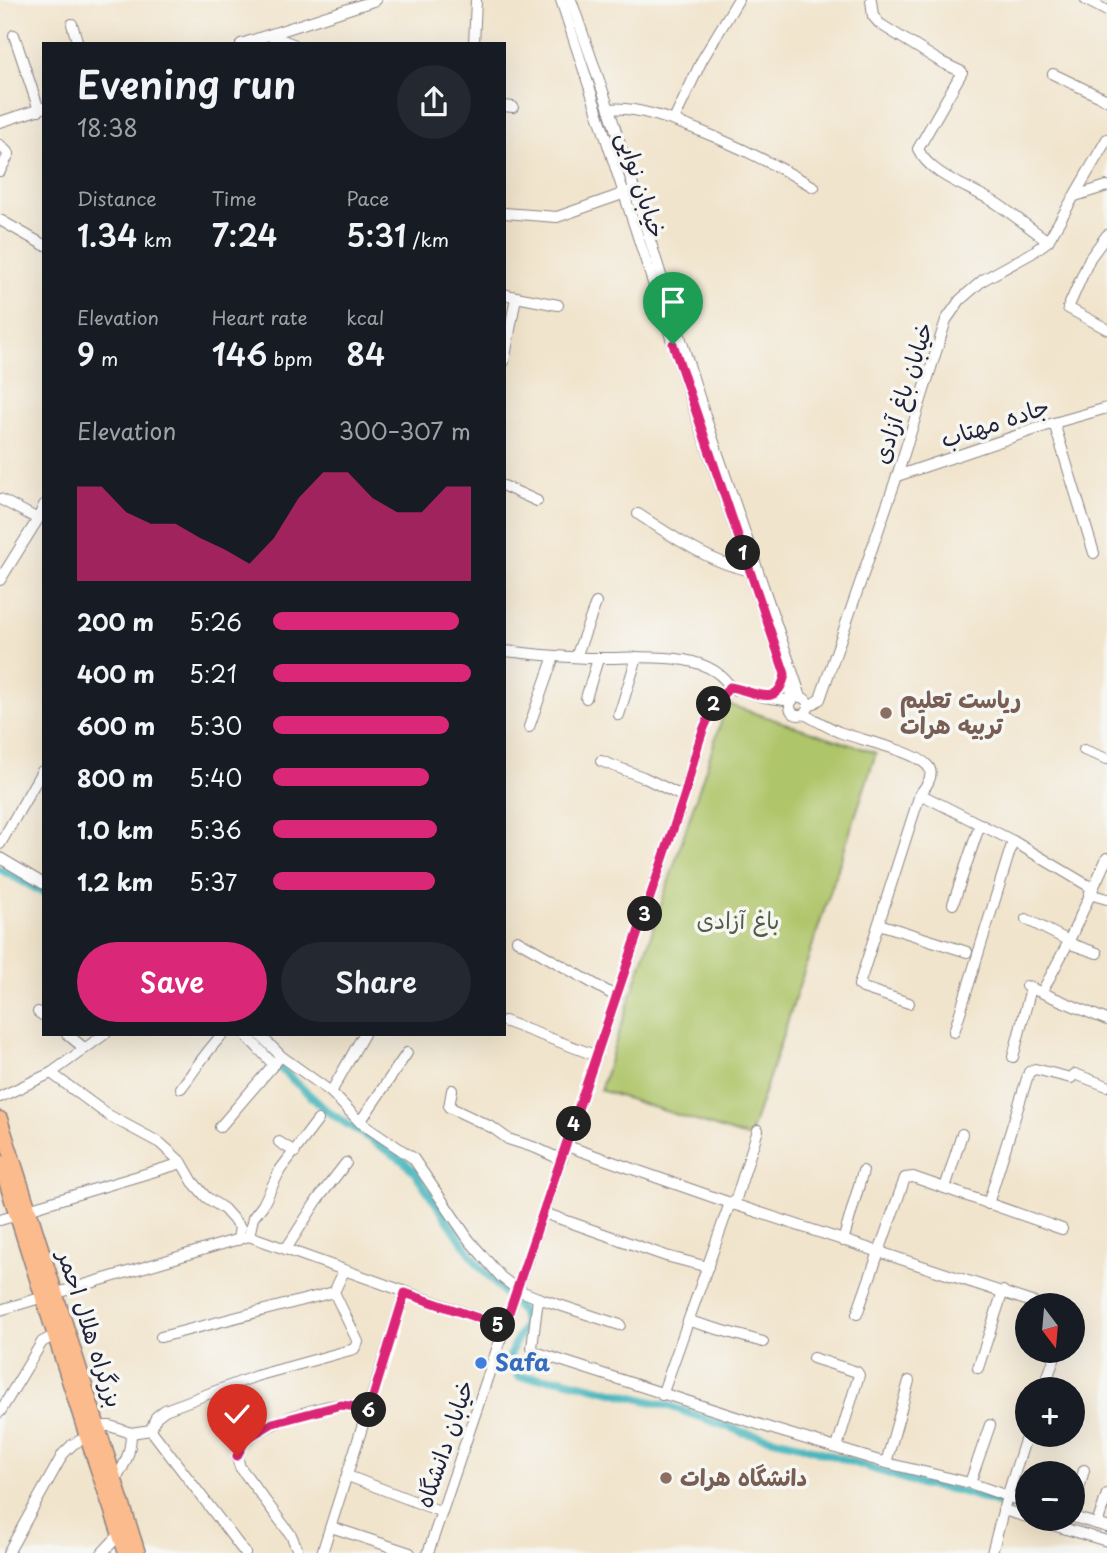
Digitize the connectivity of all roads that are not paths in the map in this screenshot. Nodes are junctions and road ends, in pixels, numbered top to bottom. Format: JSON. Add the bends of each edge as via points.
{"nodes":[{"id":1,"x":476,"y":0,"type":"edge"},
{"id":2,"x":561,"y":0,"type":"edge"},
{"id":3,"x":571,"y":0,"type":"edge"},
{"id":4,"x":738,"y":0,"type":"edge"},
{"id":5,"x":871,"y":0,"type":"edge"},
{"id":6,"x":1086,"y":0,"type":"edge"},
{"id":7,"x":369,"y":1,"type":"edge"},
{"id":8,"x":1107,"y":12,"type":"edge"},
{"id":9,"x":72,"y":24,"type":"dead end"},
{"id":10,"x":14,"y":35,"type":"dead end"},
{"id":11,"x":269,"y":35,"type":"junction"},
{"id":12,"x":77,"y":42,"type":"edge"},
{"id":13,"x":247,"y":42,"type":"edge"},
{"id":14,"x":288,"y":42,"type":"edge"},
{"id":15,"x":474,"y":42,"type":"edge"},
{"id":16,"x":1053,"y":74,"type":"dead end"},
{"id":17,"x":1107,"y":100,"type":"edge"},
{"id":18,"x":41,"y":109,"type":"edge"},
{"id":19,"x":609,"y":109,"type":"junction"},
{"id":20,"x":674,"y":120,"type":"junction"},
{"id":21,"x":0,"y":122,"type":"edge"},
{"id":22,"x":1107,"y":139,"type":"edge"},
{"id":23,"x":0,"y":145,"type":"edge"},
{"id":24,"x":0,"y":170,"type":"edge"},
{"id":25,"x":1107,"y":186,"type":"edge"},
{"id":26,"x":814,"y":187,"type":"dead end"},
{"id":27,"x":634,"y":189,"type":"junction"},
{"id":28,"x":624,"y":195,"type":"junction"},
{"id":29,"x":1075,"y":196,"type":"junction"},
{"id":30,"x":506,"y":213,"type":"edge"},
{"id":31,"x":0,"y":220,"type":"edge"},
{"id":32,"x":1107,"y":235,"type":"edge"},
{"id":33,"x":1048,"y":241,"type":"junction"},
{"id":34,"x":42,"y":244,"type":"edge"},
{"id":35,"x":506,"y":294,"type":"edge"},
{"id":36,"x":516,"y":297,"type":"junction"},
{"id":37,"x":558,"y":305,"type":"dead end"},
{"id":38,"x":1107,"y":329,"type":"edge"},
{"id":39,"x":506,"y":351,"type":"edge"},
{"id":40,"x":1107,"y":408,"type":"edge"},
{"id":41,"x":1054,"y":423,"type":"junction"},
{"id":42,"x":897,"y":476,"type":"junction"},
{"id":43,"x":506,"y":487,"type":"edge"},
{"id":44,"x":0,"y":499,"type":"edge"},
{"id":45,"x":537,"y":501,"type":"dead end"},
{"id":46,"x":42,"y":510,"type":"edge"},
{"id":47,"x":638,"y":514,"type":"dead end"},
{"id":48,"x":38,"y":519,"type":"junction"},
{"id":49,"x":1094,"y":553,"type":"dead end"},
{"id":50,"x":749,"y":570,"type":"junction"},
{"id":51,"x":0,"y":580,"type":"edge"},
{"id":52,"x":596,"y":603,"type":"dead end"},
{"id":53,"x":506,"y":651,"type":"edge"},
{"id":54,"x":554,"y":656,"type":"junction"},
{"id":55,"x":576,"y":657,"type":"junction"},
{"id":56,"x":637,"y":657,"type":"junction"},
{"id":57,"x":598,"y":659,"type":"junction"},
{"id":58,"x":785,"y":674,"type":"junction"},
{"id":59,"x":732,"y":690,"type":"junction"},
{"id":60,"x":764,"y":697,"type":"junction"},
{"id":61,"x":586,"y":698,"type":"dead end"},
{"id":62,"x":794,"y":701,"type":"junction"},
{"id":63,"x":806,"y":711,"type":"junction"},
{"id":64,"x":619,"y":715,"type":"dead end"},
{"id":65,"x":529,"y":727,"type":"dead end"},
{"id":66,"x":1084,"y":750,"type":"dead end"},
{"id":67,"x":1107,"y":759,"type":"edge"},
{"id":68,"x":601,"y":761,"type":"dead end"},
{"id":69,"x":42,"y":771,"type":"edge"},
{"id":70,"x":920,"y":794,"type":"junction"},
{"id":71,"x":684,"y":797,"type":"junction"},
{"id":72,"x":980,"y":824,"type":"junction"},
{"id":73,"x":1013,"y":841,"type":"junction"},
{"id":74,"x":0,"y":844,"type":"edge"},
{"id":75,"x":0,"y":858,"type":"edge"},
{"id":76,"x":1107,"y":858,"type":"edge"},
{"id":77,"x":42,"y":883,"type":"edge"},
{"id":78,"x":1090,"y":891,"type":"junction"},
{"id":79,"x":1107,"y":899,"type":"edge"},
{"id":80,"x":953,"y":904,"type":"dead end"},
{"id":81,"x":1026,"y":919,"type":"dead end"},
{"id":82,"x":879,"y":923,"type":"junction"},
{"id":83,"x":517,"y":940,"type":"dead end"},
{"id":84,"x":1069,"y":942,"type":"junction"},
{"id":85,"x":967,"y":952,"type":"dead end"},
{"id":86,"x":1097,"y":953,"type":"dead end"},
{"id":87,"x":1042,"y":992,"type":"junction"},
{"id":88,"x":617,"y":997,"type":"junction"},
{"id":89,"x":909,"y":1003,"type":"dead end"},
{"id":90,"x":1107,"y":1020,"type":"edge"},
{"id":91,"x":506,"y":1022,"type":"edge"},
{"id":92,"x":954,"y":1032,"type":"dead end"},
{"id":93,"x":69,"y":1036,"type":"edge"},
{"id":94,"x":102,"y":1036,"type":"edge"},
{"id":95,"x":221,"y":1036,"type":"edge"},
{"id":96,"x":247,"y":1036,"type":"edge"},
{"id":97,"x":260,"y":1036,"type":"edge"},
{"id":98,"x":363,"y":1036,"type":"edge"},
{"id":99,"x":84,"y":1048,"type":"junction"},
{"id":100,"x":407,"y":1053,"type":"dead end"},
{"id":101,"x":597,"y":1056,"type":"junction"},
{"id":102,"x":1013,"y":1057,"type":"dead end"},
{"id":103,"x":277,"y":1060,"type":"junction"},
{"id":104,"x":51,"y":1073,"type":"junction"},
{"id":105,"x":1107,"y":1086,"type":"edge"},
{"id":106,"x":181,"y":1088,"type":"dead end"},
{"id":107,"x":452,"y":1090,"type":"dead end"},
{"id":108,"x":331,"y":1091,"type":"junction"},
{"id":109,"x":0,"y":1097,"type":"edge"},
{"id":110,"x":0,"y":1119,"type":"edge"},
{"id":111,"x":318,"y":1120,"type":"dead end"},
{"id":112,"x":360,"y":1122,"type":"junction"},
{"id":113,"x":220,"y":1127,"type":"dead end"},
{"id":114,"x":758,"y":1130,"type":"dead end"},
{"id":115,"x":962,"y":1134,"type":"dead end"},
{"id":116,"x":279,"y":1142,"type":"dead end"},
{"id":117,"x":567,"y":1146,"type":"junction"},
{"id":118,"x":295,"y":1152,"type":"junction"},
{"id":119,"x":562,"y":1160,"type":"junction"},
{"id":120,"x":0,"y":1162,"type":"edge"},
{"id":121,"x":182,"y":1163,"type":"junction"},
{"id":122,"x":346,"y":1163,"type":"dead end"},
{"id":123,"x":863,"y":1171,"type":"dead end"},
{"id":124,"x":945,"y":1188,"type":"junction"},
{"id":125,"x":732,"y":1204,"type":"junction"},
{"id":126,"x":988,"y":1204,"type":"junction"},
{"id":127,"x":22,"y":1212,"type":"junction"},
{"id":128,"x":544,"y":1213,"type":"junction"},
{"id":129,"x":0,"y":1220,"type":"edge"},
{"id":130,"x":1062,"y":1229,"type":"dead end"},
{"id":131,"x":250,"y":1236,"type":"junction"},
{"id":132,"x":238,"y":1240,"type":"junction"},
{"id":133,"x":843,"y":1241,"type":"junction"},
{"id":134,"x":286,"y":1250,"type":"junction"},
{"id":135,"x":879,"y":1251,"type":"junction"},
{"id":136,"x":708,"y":1267,"type":"junction"},
{"id":137,"x":344,"y":1270,"type":"junction"},
{"id":138,"x":1003,"y":1292,"type":"junction"},
{"id":139,"x":334,"y":1293,"type":"junction"},
{"id":140,"x":405,"y":1293,"type":"junction"},
{"id":141,"x":48,"y":1295,"type":"junction"},
{"id":142,"x":1015,"y":1296,"type":"edge"},
{"id":143,"x":514,"y":1298,"type":"junction"},
{"id":144,"x":538,"y":1298,"type":"junction"},
{"id":145,"x":0,"y":1310,"type":"edge"},
{"id":146,"x":857,"y":1314,"type":"dead end"},
{"id":147,"x":689,"y":1321,"type":"junction"},
{"id":148,"x":620,"y":1325,"type":"dead end"},
{"id":149,"x":504,"y":1327,"type":"junction"},
{"id":150,"x":55,"y":1335,"type":"junction"},
{"id":151,"x":161,"y":1337,"type":"dead end"},
{"id":152,"x":763,"y":1342,"type":"dead end"},
{"id":153,"x":813,"y":1358,"type":"dead end"},
{"id":154,"x":978,"y":1368,"type":"dead end"},
{"id":155,"x":909,"y":1381,"type":"dead end"},
{"id":156,"x":662,"y":1395,"type":"junction"},
{"id":157,"x":0,"y":1412,"type":"edge"},
{"id":158,"x":368,"y":1413,"type":"junction"},
{"id":159,"x":990,"y":1425,"type":"dead end"},
{"id":160,"x":151,"y":1430,"type":"junction"},
{"id":161,"x":92,"y":1432,"type":"junction"},
{"id":162,"x":131,"y":1433,"type":"junction"},
{"id":163,"x":837,"y":1447,"type":"junction"},
{"id":164,"x":1023,"y":1447,"type":"edge"},
{"id":165,"x":886,"y":1463,"type":"junction"},
{"id":166,"x":348,"y":1476,"type":"junction"},
{"id":167,"x":115,"y":1481,"type":"junction"},
{"id":168,"x":970,"y":1483,"type":"junction"},
{"id":169,"x":1107,"y":1494,"type":"edge"},
{"id":170,"x":1005,"y":1502,"type":"junction"},
{"id":171,"x":1015,"y":1502,"type":"edge"},
{"id":172,"x":1015,"y":1509,"type":"edge"},
{"id":173,"x":442,"y":1512,"type":"junction"},
{"id":174,"x":1085,"y":1521,"type":"edge"},
{"id":175,"x":1102,"y":1526,"type":"edge"},
{"id":176,"x":331,"y":1527,"type":"junction"},
{"id":177,"x":1073,"y":1531,"type":"edge"},
{"id":178,"x":120,"y":1534,"type":"junction"},
{"id":179,"x":1107,"y":1541,"type":"edge"},
{"id":180,"x":8,"y":1553,"type":"edge"},
{"id":181,"x":102,"y":1553,"type":"edge"},
{"id":182,"x":127,"y":1553,"type":"edge"},
{"id":183,"x":138,"y":1553,"type":"edge"},
{"id":184,"x":245,"y":1553,"type":"edge"},
{"id":185,"x":299,"y":1553,"type":"edge"},
{"id":186,"x":322,"y":1553,"type":"edge"},
{"id":187,"x":410,"y":1553,"type":"edge"},
{"id":188,"x":428,"y":1553,"type":"edge"},
{"id":189,"x":992,"y":1553,"type":"edge"}],
"edges":[{"from":1,"to":15,"type":"street"},
{"from":2,"to":28,"type":"street","name":"خیابان نوایی"},
{"from":3,"to":19,"type":"street","name":"خیابان نوایی"},
{"from":4,"to":20,"type":"street","via":[[702,60]]},
{"from":5,"to":33,"type":"street","via":[[873,16],[880,24],[962,72],[918,149],[924,159]]},
{"from":6,"to":8,"type":"street"},
{"from":7,"to":11,"type":"street"},
{"from":9,"to":12,"type":"street"},
{"from":10,"to":18,"type":"street"},
{"from":11,"to":13,"type":"street"},
{"from":11,"to":14,"type":"street"},
{"from":16,"to":17,"type":"street"},
{"from":18,"to":21,"type":"street"},
{"from":19,"to":20,"type":"street","via":[[623,107]]},
{"from":19,"to":27,"type":"street","name":"خیابان نوایی"},
{"from":20,"to":26,"type":"street"},
{"from":22,"to":29,"type":"street","name":"خیابان باغ آزادی"},
{"from":23,"to":24,"type":"street","via":[[9,154]]},
{"from":25,"to":29,"type":"street"},
{"from":27,"to":28,"type":"street"},
{"from":27,"to":62,"type":"street","name":"خیابان نوایی"},
{"from":28,"to":30,"type":"street","via":[[557,217]]},
{"from":28,"to":50,"type":"street","name":"خیابان نوایی"},
{"from":29,"to":33,"type":"street","name":"خیابان باغ آزادی"},
{"from":31,"to":34,"type":"street"},
{"from":32,"to":38,"type":"street","via":[[1090,258],[1068,308]]},
{"from":33,"to":42,"type":"street","name":"خیابان باغ آزادی","via":[[983,280],[946,320]]},
{"from":35,"to":36,"type":"street"},
{"from":36,"to":37,"type":"street"},
{"from":36,"to":39,"type":"street"},
{"from":40,"to":41,"type":"street","name":"جاده مهتاب"},
{"from":41,"to":42,"type":"street","name":"جاده مهتاب"},
{"from":41,"to":49,"type":"street"},
{"from":42,"to":63,"type":"street","name":"خیابان باغ آزادی","via":[[820,699]]},
{"from":43,"to":45,"type":"street"},
{"from":44,"to":48,"type":"street"},
{"from":46,"to":48,"type":"street"},
{"from":47,"to":50,"type":"street","via":[[721,561]]},
{"from":48,"to":51,"type":"street"},
{"from":50,"to":58,"type":"street","name":"خیابان نوایی"},
{"from":52,"to":55,"type":"street"},
{"from":53,"to":54,"type":"street"},
{"from":54,"to":55,"type":"street"},
{"from":54,"to":65,"type":"street"},
{"from":55,"to":57,"type":"street"},
{"from":56,"to":57,"type":"street"},
{"from":56,"to":59,"type":"street","via":[[693,661],[724,678]]},
{"from":56,"to":64,"type":"street"},
{"from":57,"to":61,"type":"street"},
{"from":58,"to":60,"type":"street","via":[[778,692]]},
{"from":58,"to":62,"type":"street","name":"خیابان نوایی"},
{"from":59,"to":60,"type":"street"},
{"from":59,"to":62,"type":"street"},
{"from":59,"to":71,"type":"street","name":"خیابان دانشگاه","via":[[717,700],[709,715]]},
{"from":60,"to":62,"type":"street"},
{"from":62,"to":63,"type":"street","via":[[807,701]]},
{"from":62,"to":63,"type":"street","via":[[797,715]]},
{"from":63,"to":70,"type":"street","via":[[838,732],[926,764],[931,774]]},
{"from":66,"to":67,"type":"street"},
{"from":68,"to":71,"type":"street"},
{"from":69,"to":74,"type":"street"},
{"from":70,"to":72,"type":"street"},
{"from":70,"to":82,"type":"street"},
{"from":71,"to":88,"type":"street","name":"خیابان دانشگاه"},
{"from":72,"to":73,"type":"street"},
{"from":72,"to":80,"type":"street"},
{"from":73,"to":78,"type":"street"},
{"from":73,"to":92,"type":"street"},
{"from":75,"to":77,"type":"street"},
{"from":76,"to":78,"type":"street"},
{"from":78,"to":79,"type":"street"},
{"from":78,"to":84,"type":"street"},
{"from":81,"to":84,"type":"street"},
{"from":82,"to":85,"type":"street"},
{"from":82,"to":89,"type":"street","via":[[859,985]]},
{"from":83,"to":88,"type":"street"},
{"from":84,"to":86,"type":"street"},
{"from":84,"to":87,"type":"street"},
{"from":87,"to":90,"type":"street"},
{"from":87,"to":102,"type":"street","via":[[1029,987]]},
{"from":88,"to":101,"type":"street","name":"خیابان دانشگاه"},
{"from":91,"to":101,"type":"street"},
{"from":93,"to":99,"type":"street"},
{"from":94,"to":99,"type":"street"},
{"from":95,"to":106,"type":"street"},
{"from":96,"to":103,"type":"street"},
{"from":97,"to":103,"type":"street"},
{"from":98,"to":108,"type":"street"},
{"from":99,"to":104,"type":"street"},
{"from":100,"to":112,"type":"street"},
{"from":101,"to":117,"type":"street","name":"خیابان دانشگاه"},
{"from":103,"to":108,"type":"street"},
{"from":103,"to":113,"type":"street"},
{"from":104,"to":109,"type":"street"},
{"from":104,"to":121,"type":"street","via":[[108,1115],[160,1143]]},
{"from":105,"to":126,"type":"street","via":[[1075,1074],[1071,1078],[1035,1069],[1029,1072]]},
{"from":107,"to":119,"type":"street","via":[[449,1107],[508,1139]]},
{"from":108,"to":112,"type":"street"},
{"from":110,"to":127,"type":"highway","name":"بزرگراه هلال احمر"},
{"from":111,"to":118,"type":"street"},
{"from":112,"to":143,"type":"street","via":[[413,1158]]},
{"from":114,"to":125,"type":"street"},
{"from":115,"to":124,"type":"street"},
{"from":116,"to":118,"type":"street"},
{"from":117,"to":119,"type":"street","name":"خیابان دانشگاه"},
{"from":117,"to":125,"type":"street"},
{"from":118,"to":131,"type":"street","via":[[253,1219]]},
{"from":119,"to":128,"type":"street","name":"خیابان دانشگاه"},
{"from":120,"to":127,"type":"highway","name":"بزرگراه هلال احمر"},
{"from":121,"to":127,"type":"street"},
{"from":121,"to":132,"type":"street","via":[[192,1182],[240,1227]]},
{"from":122,"to":134,"type":"street"},
{"from":123,"to":133,"type":"street"},
{"from":124,"to":126,"type":"street"},
{"from":124,"to":135,"type":"street","via":[[905,1178]]},
{"from":125,"to":133,"type":"street"},
{"from":125,"to":136,"type":"street"},
{"from":126,"to":130,"type":"street"},
{"from":127,"to":129,"type":"street"},
{"from":127,"to":141,"type":"highway","name":"بزرگراه هلال احمر"},
{"from":128,"to":136,"type":"street"},
{"from":128,"to":143,"type":"street","name":"خیابان دانشگاه"},
{"from":131,"to":132,"type":"street"},
{"from":131,"to":134,"type":"street"},
{"from":132,"to":141,"type":"street"},
{"from":133,"to":135,"type":"street"},
{"from":134,"to":137,"type":"street"},
{"from":135,"to":138,"type":"street"},
{"from":135,"to":146,"type":"street"},
{"from":136,"to":147,"type":"street"},
{"from":137,"to":139,"type":"street"},
{"from":137,"to":140,"type":"street"},
{"from":138,"to":142,"type":"street"},
{"from":138,"to":154,"type":"street"},
{"from":139,"to":151,"type":"street"},
{"from":139,"to":160,"type":"street","via":[[358,1342],[354,1349],[256,1376],[164,1410]]},
{"from":140,"to":149,"type":"street"},
{"from":140,"to":158,"type":"street"},
{"from":141,"to":145,"type":"street"},
{"from":141,"to":150,"type":"highway","name":"بزرگراه هلال احمر"},
{"from":141,"to":161,"type":"highway","name":"بزرگراه هلال احمر"},
{"from":143,"to":144,"type":"street"},
{"from":143,"to":149,"type":"street","name":"خیابان دانشگاه"},
{"from":144,"to":148,"type":"street"},
{"from":144,"to":156,"type":"street","via":[[535,1352]]},
{"from":147,"to":152,"type":"street"},
{"from":147,"to":156,"type":"street"},
{"from":149,"to":173,"type":"street","name":"خیابان دانشگاه"},
{"from":150,"to":157,"type":"street","via":[[42,1342]]},
{"from":150,"to":161,"type":"highway","name":"بزرگراه هلال احمر"},
{"from":153,"to":163,"type":"street","via":[[858,1374]]},
{"from":155,"to":165,"type":"street"},
{"from":156,"to":163,"type":"street"},
{"from":158,"to":166,"type":"street"},
{"from":158,"to":185,"type":"street","via":[[357,1407],[329,1406],[273,1423],[239,1448],[240,1467],[291,1535]]},
{"from":159,"to":168,"type":"street"},
{"from":160,"to":162,"type":"street"},
{"from":160,"to":184,"type":"street"},
{"from":161,"to":162,"type":"street","via":[[110,1426]]},
{"from":161,"to":167,"type":"highway","name":"بزرگراه هلال احمر"},
{"from":161,"to":178,"type":"highway","name":"بزرگراه هلال احمر"},
{"from":161,"to":180,"type":"street","via":[[64,1454]]},
{"from":162,"to":167,"type":"street","via":[[127,1460]]},
{"from":163,"to":165,"type":"street"},
{"from":164,"to":170,"type":"street"},
{"from":165,"to":168,"type":"street"},
{"from":166,"to":173,"type":"street"},
{"from":166,"to":176,"type":"street"},
{"from":167,"to":183,"type":"highway","name":"بزرگراه هلال احمر"},
{"from":168,"to":170,"type":"street"},
{"from":169,"to":175,"type":"street"},
{"from":170,"to":171,"type":"street"},
{"from":170,"to":172,"type":"street"},
{"from":170,"to":189,"type":"street"},
{"from":173,"to":188,"type":"street","name":"خیابان دانشگاه"},
{"from":174,"to":175,"type":"street"},
{"from":176,"to":186,"type":"street"},
{"from":176,"to":187,"type":"street"},
{"from":177,"to":179,"type":"street"},
{"from":178,"to":181,"type":"street"},
{"from":178,"to":182,"type":"highway","name":"بزرگراه هلال احمر"}]}
